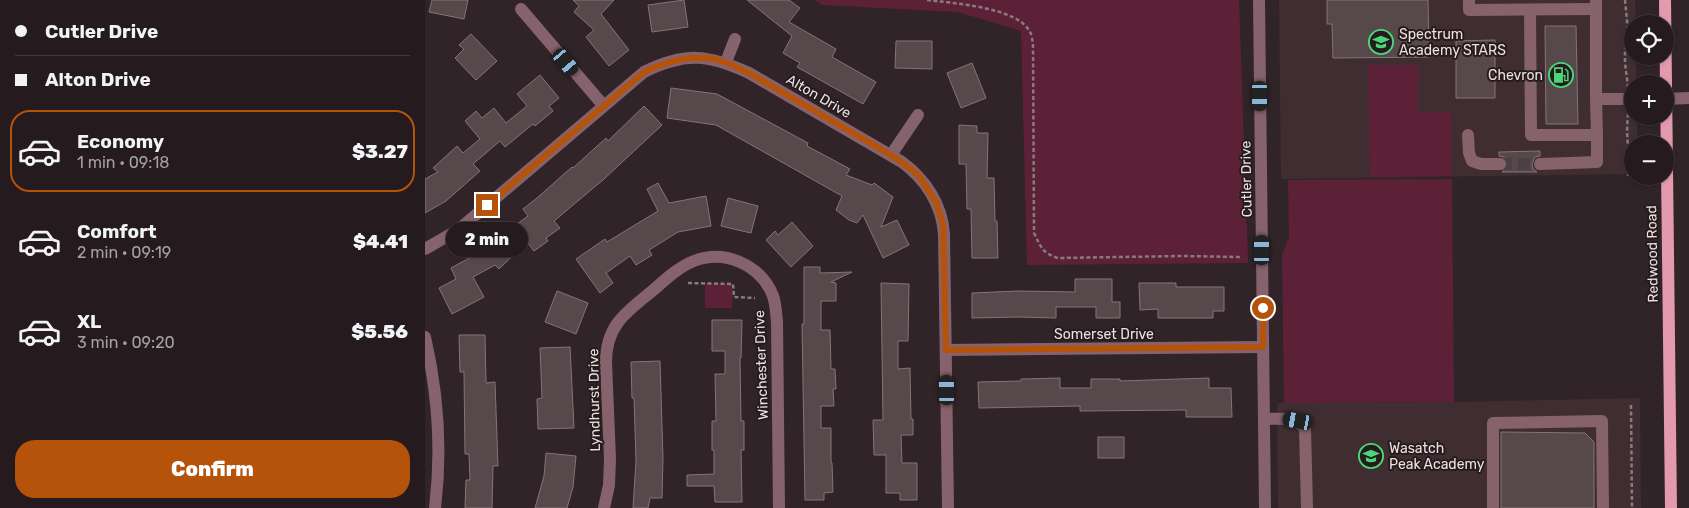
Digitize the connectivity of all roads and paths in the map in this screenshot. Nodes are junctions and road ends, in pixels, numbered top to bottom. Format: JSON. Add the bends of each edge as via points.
{"nodes":[{"id":1,"x":927,"y":0,"type":"edge"},
{"id":2,"x":1259,"y":0,"type":"edge"},
{"id":3,"x":1469,"y":0,"type":"edge"},
{"id":4,"x":1665,"y":0,"type":"edge"},
{"id":5,"x":1595,"y":5,"type":"edge"},
{"id":6,"x":521,"y":9,"type":"dead end"},
{"id":7,"x":1530,"y":10,"type":"junction"},
{"id":8,"x":735,"y":39,"type":"dead end"},
{"id":9,"x":726,"y":62,"type":"junction"},
{"id":10,"x":1665,"y":75,"type":"edge"},
{"id":11,"x":1689,"y":98,"type":"edge"},
{"id":12,"x":1596,"y":99,"type":"junction"},
{"id":13,"x":1624,"y":99,"type":"edge"},
{"id":14,"x":1674,"y":99,"type":"edge"},
{"id":15,"x":603,"y":106,"type":"junction"},
{"id":16,"x":918,"y":115,"type":"dead end"},
{"id":17,"x":1665,"y":125,"type":"edge"},
{"id":18,"x":1468,"y":135,"type":"dead end"},
{"id":19,"x":1597,"y":135,"type":"junction"},
{"id":20,"x":891,"y":155,"type":"junction"},
{"id":21,"x":1499,"y":164,"type":"tunnel mouth"},
{"id":22,"x":1540,"y":164,"type":"tunnel mouth"},
{"id":23,"x":425,"y":249,"type":"edge"},
{"id":24,"x":715,"y":256,"type":"joint"},
{"id":25,"x":1240,"y":257,"type":"dead end"},
{"id":26,"x":688,"y":283,"type":"dead end"},
{"id":27,"x":755,"y":298,"type":"dead end"},
{"id":28,"x":425,"y":337,"type":"edge"},
{"id":29,"x":1263,"y":347,"type":"junction"},
{"id":30,"x":946,"y":350,"type":"junction"},
{"id":31,"x":1631,"y":405,"type":"dead end"},
{"id":32,"x":431,"y":416,"type":"edge"},
{"id":33,"x":1264,"y":418,"type":"junction"},
{"id":34,"x":435,"y":508,"type":"edge"},
{"id":35,"x":604,"y":508,"type":"edge"},
{"id":36,"x":779,"y":508,"type":"edge"},
{"id":37,"x":948,"y":508,"type":"edge"},
{"id":38,"x":1265,"y":508,"type":"edge"},
{"id":39,"x":1307,"y":508,"type":"edge"},
{"id":40,"x":1493,"y":508,"type":"edge"},
{"id":41,"x":1603,"y":508,"type":"edge"},
{"id":42,"x":1632,"y":508,"type":"edge"},
{"id":43,"x":1671,"y":508,"type":"edge"}],
"edges":[{"from":1,"to":25,"type":"path","via":[[1002,12],[1024,24],[1031,32],[1034,233],[1041,248],[1049,255],[1058,258]]},
{"from":2,"to":29,"type":"street","name":"Cutler Drive"},
{"from":3,"to":7,"type":"street","via":[[1469,10]]},
{"from":4,"to":10,"type":"main road","name":"Redwood Road"},
{"from":5,"to":7,"type":"street"},
{"from":5,"to":12,"type":"street"},
{"from":6,"to":15,"type":"street"},
{"from":7,"to":19,"type":"street","via":[[1531,135]]},
{"from":8,"to":9,"type":"street"},
{"from":9,"to":15,"type":"street","name":"Alton Drive","via":[[697,58],[657,66],[638,76]]},
{"from":9,"to":20,"type":"street","name":"Alton Drive"},
{"from":11,"to":14,"type":"street"},
{"from":12,"to":13,"type":"street"},
{"from":12,"to":19,"type":"street"},
{"from":15,"to":23,"type":"street","name":"Alton Drive","via":[[458,230]]},
{"from":16,"to":20,"type":"street"},
{"from":17,"to":43,"type":"main road","name":"Redwood Road"},
{"from":18,"to":21,"type":"street","via":[[1472,161]]},
{"from":19,"to":22,"type":"street","via":[[1597,162]]},
{"from":20,"to":30,"type":"street","name":"Alton Drive","via":[[919,176],[936,202],[943,224]]},
{"from":24,"to":35,"type":"street","name":"Lyndhurst Drive","via":[[677,270],[625,314],[610,336],[605,362],[610,472]]},
{"from":24,"to":36,"type":"street","name":"Winchester Drive","via":[[734,259],[751,269],[760,276],[773,296],[777,322]]},
{"from":26,"to":27,"type":"path","via":[[733,284],[734,297]]},
{"from":28,"to":32,"type":"street","via":[[433,375]]},
{"from":29,"to":30,"type":"street","name":"Somerset Drive"},
{"from":29,"to":33,"type":"street","name":"Cutler Drive"},
{"from":30,"to":37,"type":"street","name":"Alton Drive"},
{"from":31,"to":42,"type":"path"},
{"from":32,"to":34,"type":"street","via":[[439,462]]},
{"from":33,"to":38,"type":"street","name":"Cutler Drive"},
{"from":33,"to":39,"type":"street","via":[[1298,421],[1305,428]]},
{"from":40,"to":41,"type":"street","via":[[1493,423],[1602,421]]}]}
